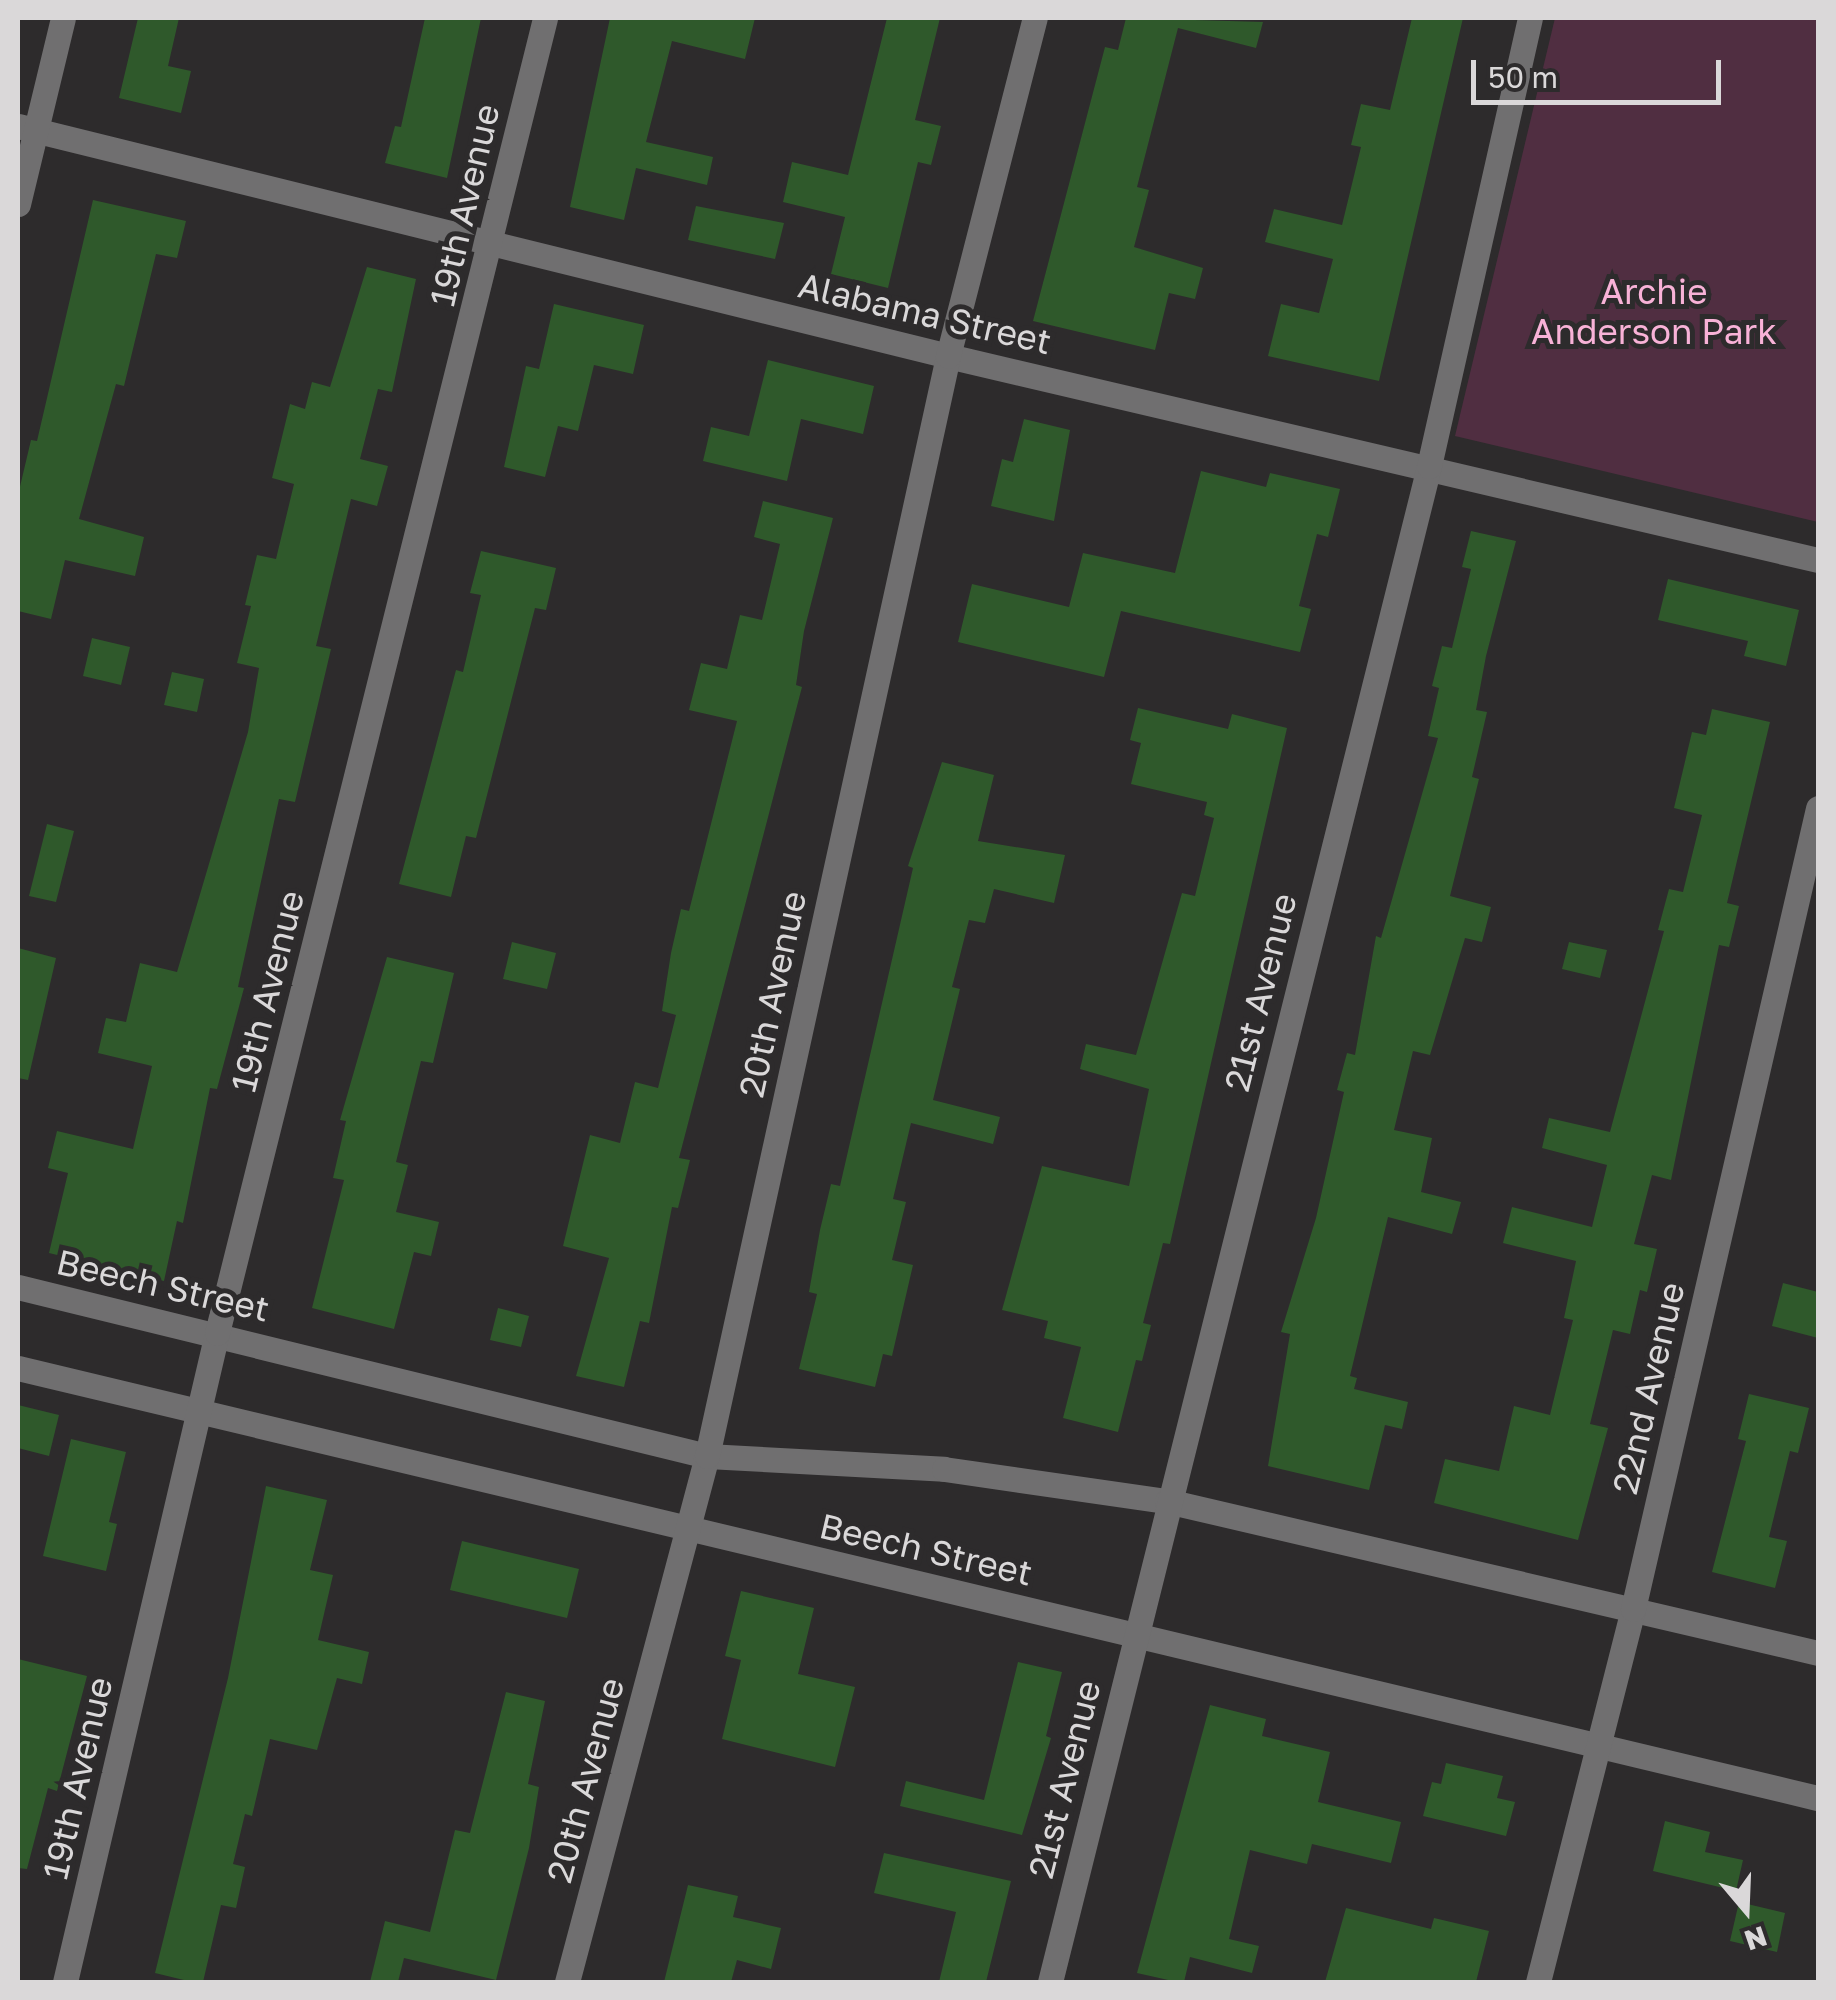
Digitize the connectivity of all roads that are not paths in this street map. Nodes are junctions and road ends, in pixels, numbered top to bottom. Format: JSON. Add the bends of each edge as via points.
{"nodes":[{"id":1,"x":63,"y":18,"type":"edge"},
{"id":2,"x":544,"y":18,"type":"edge"},
{"id":3,"x":1035,"y":18,"type":"edge"},
{"id":4,"x":1530,"y":18,"type":"edge"},
{"id":5,"x":26,"y":128,"type":"edge"},
{"id":6,"x":18,"y":204,"type":"edge"},
{"id":7,"x":492,"y":243,"type":"junction"},
{"id":8,"x":948,"y":356,"type":"junction"},
{"id":9,"x":1429,"y":466,"type":"junction"},
{"id":10,"x":1818,"y":560,"type":"edge"},
{"id":11,"x":1818,"y":808,"type":"edge"},
{"id":12,"x":18,"y":1286,"type":"edge"},
{"id":13,"x":216,"y":1332,"type":"junction"},
{"id":14,"x":18,"y":1368,"type":"edge"},
{"id":15,"x":198,"y":1412,"type":"junction"},
{"id":16,"x":707,"y":1456,"type":"junction"},
{"id":17,"x":1168,"y":1501,"type":"junction"},
{"id":18,"x":687,"y":1530,"type":"junction"},
{"id":19,"x":1633,"y":1609,"type":"junction"},
{"id":20,"x":1135,"y":1634,"type":"junction"},
{"id":21,"x":1818,"y":1653,"type":"edge"},
{"id":22,"x":1596,"y":1745,"type":"junction"},
{"id":23,"x":1818,"y":1798,"type":"edge"},
{"id":24,"x":65,"y":1982,"type":"edge"},
{"id":25,"x":567,"y":1982,"type":"edge"},
{"id":26,"x":1050,"y":1982,"type":"edge"},
{"id":27,"x":1538,"y":1982,"type":"edge"}],
"edges":[{"from":1,"to":5,"type":"street"},
{"from":2,"to":7,"type":"street","name":"19th Avenue"},
{"from":3,"to":8,"type":"street","name":"20th Avenue"},
{"from":4,"to":9,"type":"street","name":"21st Avenue"},
{"from":5,"to":6,"type":"street"},
{"from":5,"to":7,"type":"street","name":"Alabama Street"},
{"from":7,"to":8,"type":"street","name":"Alabama Street"},
{"from":7,"to":13,"type":"street","name":"19th Avenue"},
{"from":8,"to":9,"type":"street","name":"Alabama Street"},
{"from":8,"to":16,"type":"street","name":"20th Avenue"},
{"from":9,"to":10,"type":"street","name":"Alabama Street"},
{"from":9,"to":17,"type":"street","name":"21st Avenue"},
{"from":11,"to":19,"type":"street","name":"22nd Avenue"},
{"from":12,"to":13,"type":"street","name":"Beech Street"},
{"from":13,"to":15,"type":"street","name":"19th Avenue"},
{"from":13,"to":16,"type":"street","name":"Beech Street"},
{"from":14,"to":15,"type":"street","name":"Beech Street"},
{"from":15,"to":18,"type":"street","name":"Beech Street"},
{"from":15,"to":24,"type":"street","name":"19th Avenue"},
{"from":16,"to":17,"type":"street","name":"Beech Street","via":[[944,1468]]},
{"from":16,"to":18,"type":"street","name":"20th Avenue"},
{"from":17,"to":19,"type":"street","name":"Beech Street"},
{"from":17,"to":20,"type":"street","name":"21st Avenue"},
{"from":18,"to":20,"type":"street","name":"Beech Street"},
{"from":18,"to":25,"type":"street","name":"20th Avenue"},
{"from":19,"to":21,"type":"street","name":"Beech Street"},
{"from":19,"to":22,"type":"street","name":"22nd Avenue"},
{"from":20,"to":22,"type":"street","name":"Beech Street"},
{"from":20,"to":26,"type":"street","name":"21st Avenue"},
{"from":22,"to":23,"type":"street","name":"Beech Street"},
{"from":22,"to":27,"type":"street","name":"22nd Avenue"}]}
